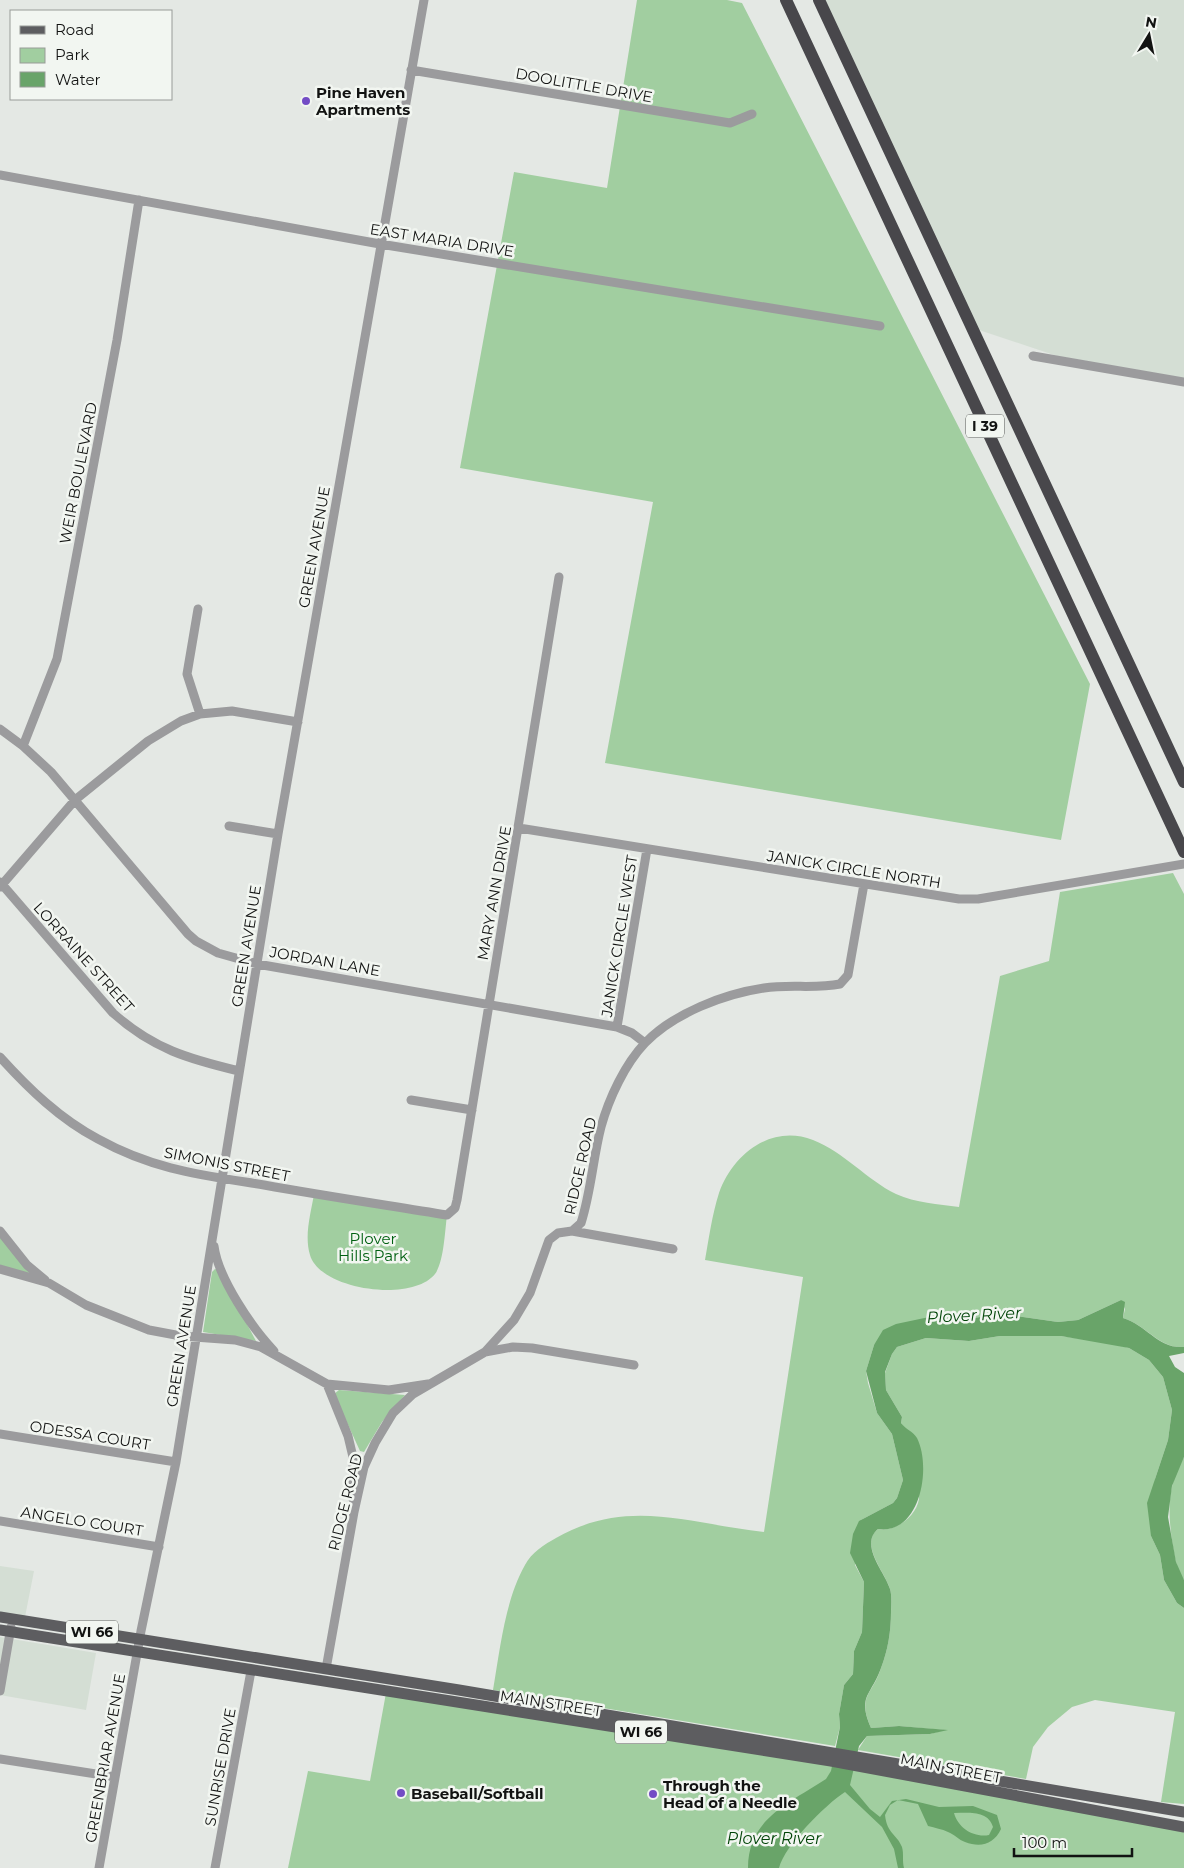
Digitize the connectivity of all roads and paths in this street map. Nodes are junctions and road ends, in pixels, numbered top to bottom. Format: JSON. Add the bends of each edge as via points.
{"nodes":[{"id":1,"x":424,"y":0,"type":"edge"},
{"id":2,"x":786,"y":0,"type":"edge"},
{"id":3,"x":819,"y":0,"type":"edge"},
{"id":4,"x":411,"y":70,"type":"junction"},
{"id":5,"x":752,"y":114,"type":"dead end"},
{"id":6,"x":0,"y":175,"type":"edge"},
{"id":7,"x":139,"y":200,"type":"junction"},
{"id":8,"x":380,"y":244,"type":"junction"},
{"id":9,"x":880,"y":326,"type":"dead end"},
{"id":10,"x":1033,"y":356,"type":"dead end"},
{"id":11,"x":1184,"y":382,"type":"edge"},
{"id":12,"x":559,"y":577,"type":"dead end"},
{"id":13,"x":198,"y":609,"type":"dead end"},
{"id":14,"x":200,"y":714,"type":"junction"},
{"id":15,"x":298,"y":722,"type":"junction"},
{"id":16,"x":0,"y":729,"type":"edge"},
{"id":17,"x":23,"y":746,"type":"junction"},
{"id":18,"x":1184,"y":782,"type":"edge"},
{"id":19,"x":75,"y":800,"type":"junction"},
{"id":20,"x":229,"y":826,"type":"dead end"},
{"id":21,"x":519,"y":828,"type":"junction"},
{"id":22,"x":278,"y":834,"type":"junction"},
{"id":23,"x":647,"y":849,"type":"junction"},
{"id":24,"x":1184,"y":852,"type":"edge"},
{"id":25,"x":1184,"y":864,"type":"edge"},
{"id":26,"x":1,"y":884,"type":"edge"},
{"id":27,"x":864,"y":884,"type":"junction"},
{"id":28,"x":257,"y":964,"type":"junction"},
{"id":29,"x":490,"y":1004,"type":"junction"},
{"id":30,"x":617,"y":1027,"type":"junction"},
{"id":31,"x":645,"y":1043,"type":"junction"},
{"id":32,"x":0,"y":1057,"type":"edge"},
{"id":33,"x":239,"y":1072,"type":"junction"},
{"id":34,"x":411,"y":1100,"type":"dead end"},
{"id":35,"x":472,"y":1110,"type":"junction"},
{"id":36,"x":223,"y":1178,"type":"junction"},
{"id":37,"x":452,"y":1212,"type":"joint"},
{"id":38,"x":0,"y":1230,"type":"edge"},
{"id":39,"x":572,"y":1231,"type":"junction"},
{"id":40,"x":214,"y":1235,"type":"junction"},
{"id":41,"x":673,"y":1249,"type":"dead end"},
{"id":42,"x":0,"y":1269,"type":"edge"},
{"id":43,"x":49,"y":1283,"type":"junction"},
{"id":44,"x":196,"y":1337,"type":"junction"},
{"id":45,"x":485,"y":1352,"type":"junction"},
{"id":46,"x":276,"y":1353,"type":"junction"},
{"id":47,"x":634,"y":1365,"type":"dead end"},
{"id":48,"x":433,"y":1383,"type":"junction"},
{"id":49,"x":327,"y":1384,"type":"junction"},
{"id":50,"x":0,"y":1434,"type":"edge"},
{"id":51,"x":176,"y":1462,"type":"junction"},
{"id":52,"x":354,"y":1512,"type":"junction"},
{"id":53,"x":0,"y":1521,"type":"edge"},
{"id":54,"x":159,"y":1547,"type":"junction"},
{"id":55,"x":0,"y":1618,"type":"edge"},
{"id":56,"x":13,"y":1619,"type":"junction"},
{"id":57,"x":5,"y":1631,"type":"edge"},
{"id":58,"x":140,"y":1640,"type":"junction"},
{"id":59,"x":138,"y":1652,"type":"junction"},
{"id":60,"x":326,"y":1669,"type":"junction"},
{"id":61,"x":252,"y":1671,"type":"junction"},
{"id":62,"x":0,"y":1690,"type":"edge"},
{"id":63,"x":832,"y":1756,"type":"junction"},
{"id":64,"x":0,"y":1759,"type":"edge"},
{"id":65,"x":858,"y":1761,"type":"junction"},
{"id":66,"x":115,"y":1777,"type":"junction"},
{"id":67,"x":1184,"y":1812,"type":"edge"},
{"id":68,"x":1184,"y":1827,"type":"edge"},
{"id":69,"x":99,"y":1868,"type":"edge"},
{"id":70,"x":215,"y":1868,"type":"edge"}],
"edges":[{"from":1,"to":4,"type":"street","name":"GREEN AVENUE"},
{"from":2,"to":24,"type":"highway","number":"I 39"},
{"from":3,"to":18,"type":"highway","number":"I 39"},
{"from":4,"to":5,"type":"street","name":"DOOLITTLE DRIVE","via":[[730,123]]},
{"from":4,"to":8,"type":"street","name":"GREEN AVENUE"},
{"from":6,"to":7,"type":"street","name":"EAST MARIA DRIVE"},
{"from":7,"to":8,"type":"street","name":"EAST MARIA DRIVE"},
{"from":7,"to":17,"type":"street","name":"WEIR BOULEVARD","via":[[117,340],[57,659]]},
{"from":8,"to":9,"type":"street","name":"EAST MARIA DRIVE"},
{"from":8,"to":15,"type":"street","name":"GREEN AVENUE"},
{"from":10,"to":11,"type":"street"},
{"from":12,"to":21,"type":"street","name":"MARY ANN DRIVE"},
{"from":13,"to":14,"type":"street","via":[[187,674]]},
{"from":14,"to":15,"type":"street","via":[[245,712]]},
{"from":14,"to":19,"type":"street","via":[[181,721],[148,741]]},
{"from":15,"to":22,"type":"street","name":"GREEN AVENUE"},
{"from":16,"to":17,"type":"street","name":"JORDAN LANE"},
{"from":17,"to":19,"type":"street","name":"JORDAN LANE"},
{"from":19,"to":26,"type":"street"},
{"from":19,"to":28,"type":"street","name":"JORDAN LANE","via":[[192,938],[218,953]]},
{"from":20,"to":22,"type":"street"},
{"from":21,"to":23,"type":"street","name":"JANICK CIRCLE NORTH"},
{"from":21,"to":29,"type":"street","name":"MARY ANN DRIVE"},
{"from":22,"to":28,"type":"street","name":"GREEN AVENUE"},
{"from":23,"to":27,"type":"street","name":"JANICK CIRCLE NORTH"},
{"from":23,"to":30,"type":"street","name":"JANICK CIRCLE WEST"},
{"from":25,"to":27,"type":"street","name":"JANICK CIRCLE NORTH","via":[[978,899],[942,897]]},
{"from":26,"to":33,"type":"street","name":"LORRAINE STREET","via":[[126,1025],[172,1052]]},
{"from":27,"to":31,"type":"street","name":"RIDGE ROAD","via":[[848,975],[840,984],[788,985],[732,995],[700,1007]]},
{"from":28,"to":29,"type":"street","name":"JORDAN LANE"},
{"from":28,"to":33,"type":"street","name":"GREEN AVENUE"},
{"from":29,"to":30,"type":"street","name":"JORDAN LANE"},
{"from":29,"to":35,"type":"street","name":"MARY ANN DRIVE"},
{"from":30,"to":31,"type":"street","name":"JORDAN LANE"},
{"from":31,"to":39,"type":"street","name":"RIDGE ROAD","via":[[622,1076],[611,1101],[602,1126],[582,1223]]},
{"from":32,"to":36,"type":"street","name":"SIMONIS STREET","via":[[38,1097],[97,1139],[152,1164],[179,1172]]},
{"from":33,"to":36,"type":"street","name":"GREEN AVENUE"},
{"from":34,"to":35,"type":"street"},
{"from":35,"to":37,"type":"street","name":"MARY ANN DRIVE","via":[[458,1200]]},
{"from":36,"to":37,"type":"street","name":"SIMONIS STREET","via":[[447,1215]]},
{"from":36,"to":40,"type":"street","name":"GREEN AVENUE"},
{"from":38,"to":43,"type":"street","via":[[27,1265]]},
{"from":39,"to":41,"type":"street"},
{"from":39,"to":45,"type":"street","name":"RIDGE ROAD","via":[[558,1233],[549,1240],[530,1293],[514,1320]]},
{"from":40,"to":44,"type":"street","name":"GREEN AVENUE"},
{"from":40,"to":46,"type":"street","via":[[221,1267],[245,1316]]},
{"from":42,"to":43,"type":"street"},
{"from":43,"to":44,"type":"street","via":[[86,1305],[132,1325],[166,1334]]},
{"from":44,"to":46,"type":"street","via":[[248,1343]]},
{"from":44,"to":51,"type":"street","name":"GREEN AVENUE"},
{"from":45,"to":47,"type":"street","via":[[532,1348]]},
{"from":45,"to":48,"type":"street","name":"RIDGE ROAD"},
{"from":46,"to":49,"type":"street"},
{"from":48,"to":49,"type":"street","via":[[389,1390]]},
{"from":48,"to":52,"type":"street","name":"RIDGE ROAD","via":[[413,1394],[379,1435],[364,1467]]},
{"from":49,"to":52,"type":"street","via":[[353,1457]]},
{"from":50,"to":51,"type":"street","name":"ODESSA COURT"},
{"from":51,"to":54,"type":"street","name":"GREEN AVENUE"},
{"from":52,"to":60,"type":"street","name":"RIDGE ROAD"},
{"from":53,"to":54,"type":"street","name":"ANGELO COURT"},
{"from":54,"to":58,"type":"street","name":"GREEN AVENUE"},
{"from":55,"to":56,"type":"main road","name":"MAIN STREET","number":"WI 66"},
{"from":56,"to":57,"type":"street"},
{"from":56,"to":58,"type":"main road","name":"MAIN STREET","number":"WI 66"},
{"from":57,"to":59,"type":"main road","name":"MAIN STREET","number":"WI 66"},
{"from":57,"to":62,"type":"street"},
{"from":58,"to":59,"type":"street","name":"GREEN AVENUE"},
{"from":58,"to":60,"type":"main road","name":"MAIN STREET","number":"WI 66"},
{"from":59,"to":61,"type":"main road","name":"MAIN STREET","number":"WI 66"},
{"from":59,"to":66,"type":"street","name":"GREENBRIAR AVENUE"},
{"from":60,"to":63,"type":"main road","name":"MAIN STREET","number":"WI 66"},
{"from":61,"to":63,"type":"main road","name":"MAIN STREET","number":"WI 66"},
{"from":61,"to":70,"type":"street","name":"SUNRISE DRIVE"},
{"from":63,"to":65,"type":"main road","name":"MAIN STREET","number":"WI 66"},
{"from":64,"to":66,"type":"street"},
{"from":65,"to":67,"type":"main road","name":"MAIN STREET","number":"WI 66"},
{"from":65,"to":68,"type":"main road","name":"MAIN STREET","number":"WI 66"},
{"from":66,"to":69,"type":"street","name":"GREENBRIAR AVENUE"}]}
